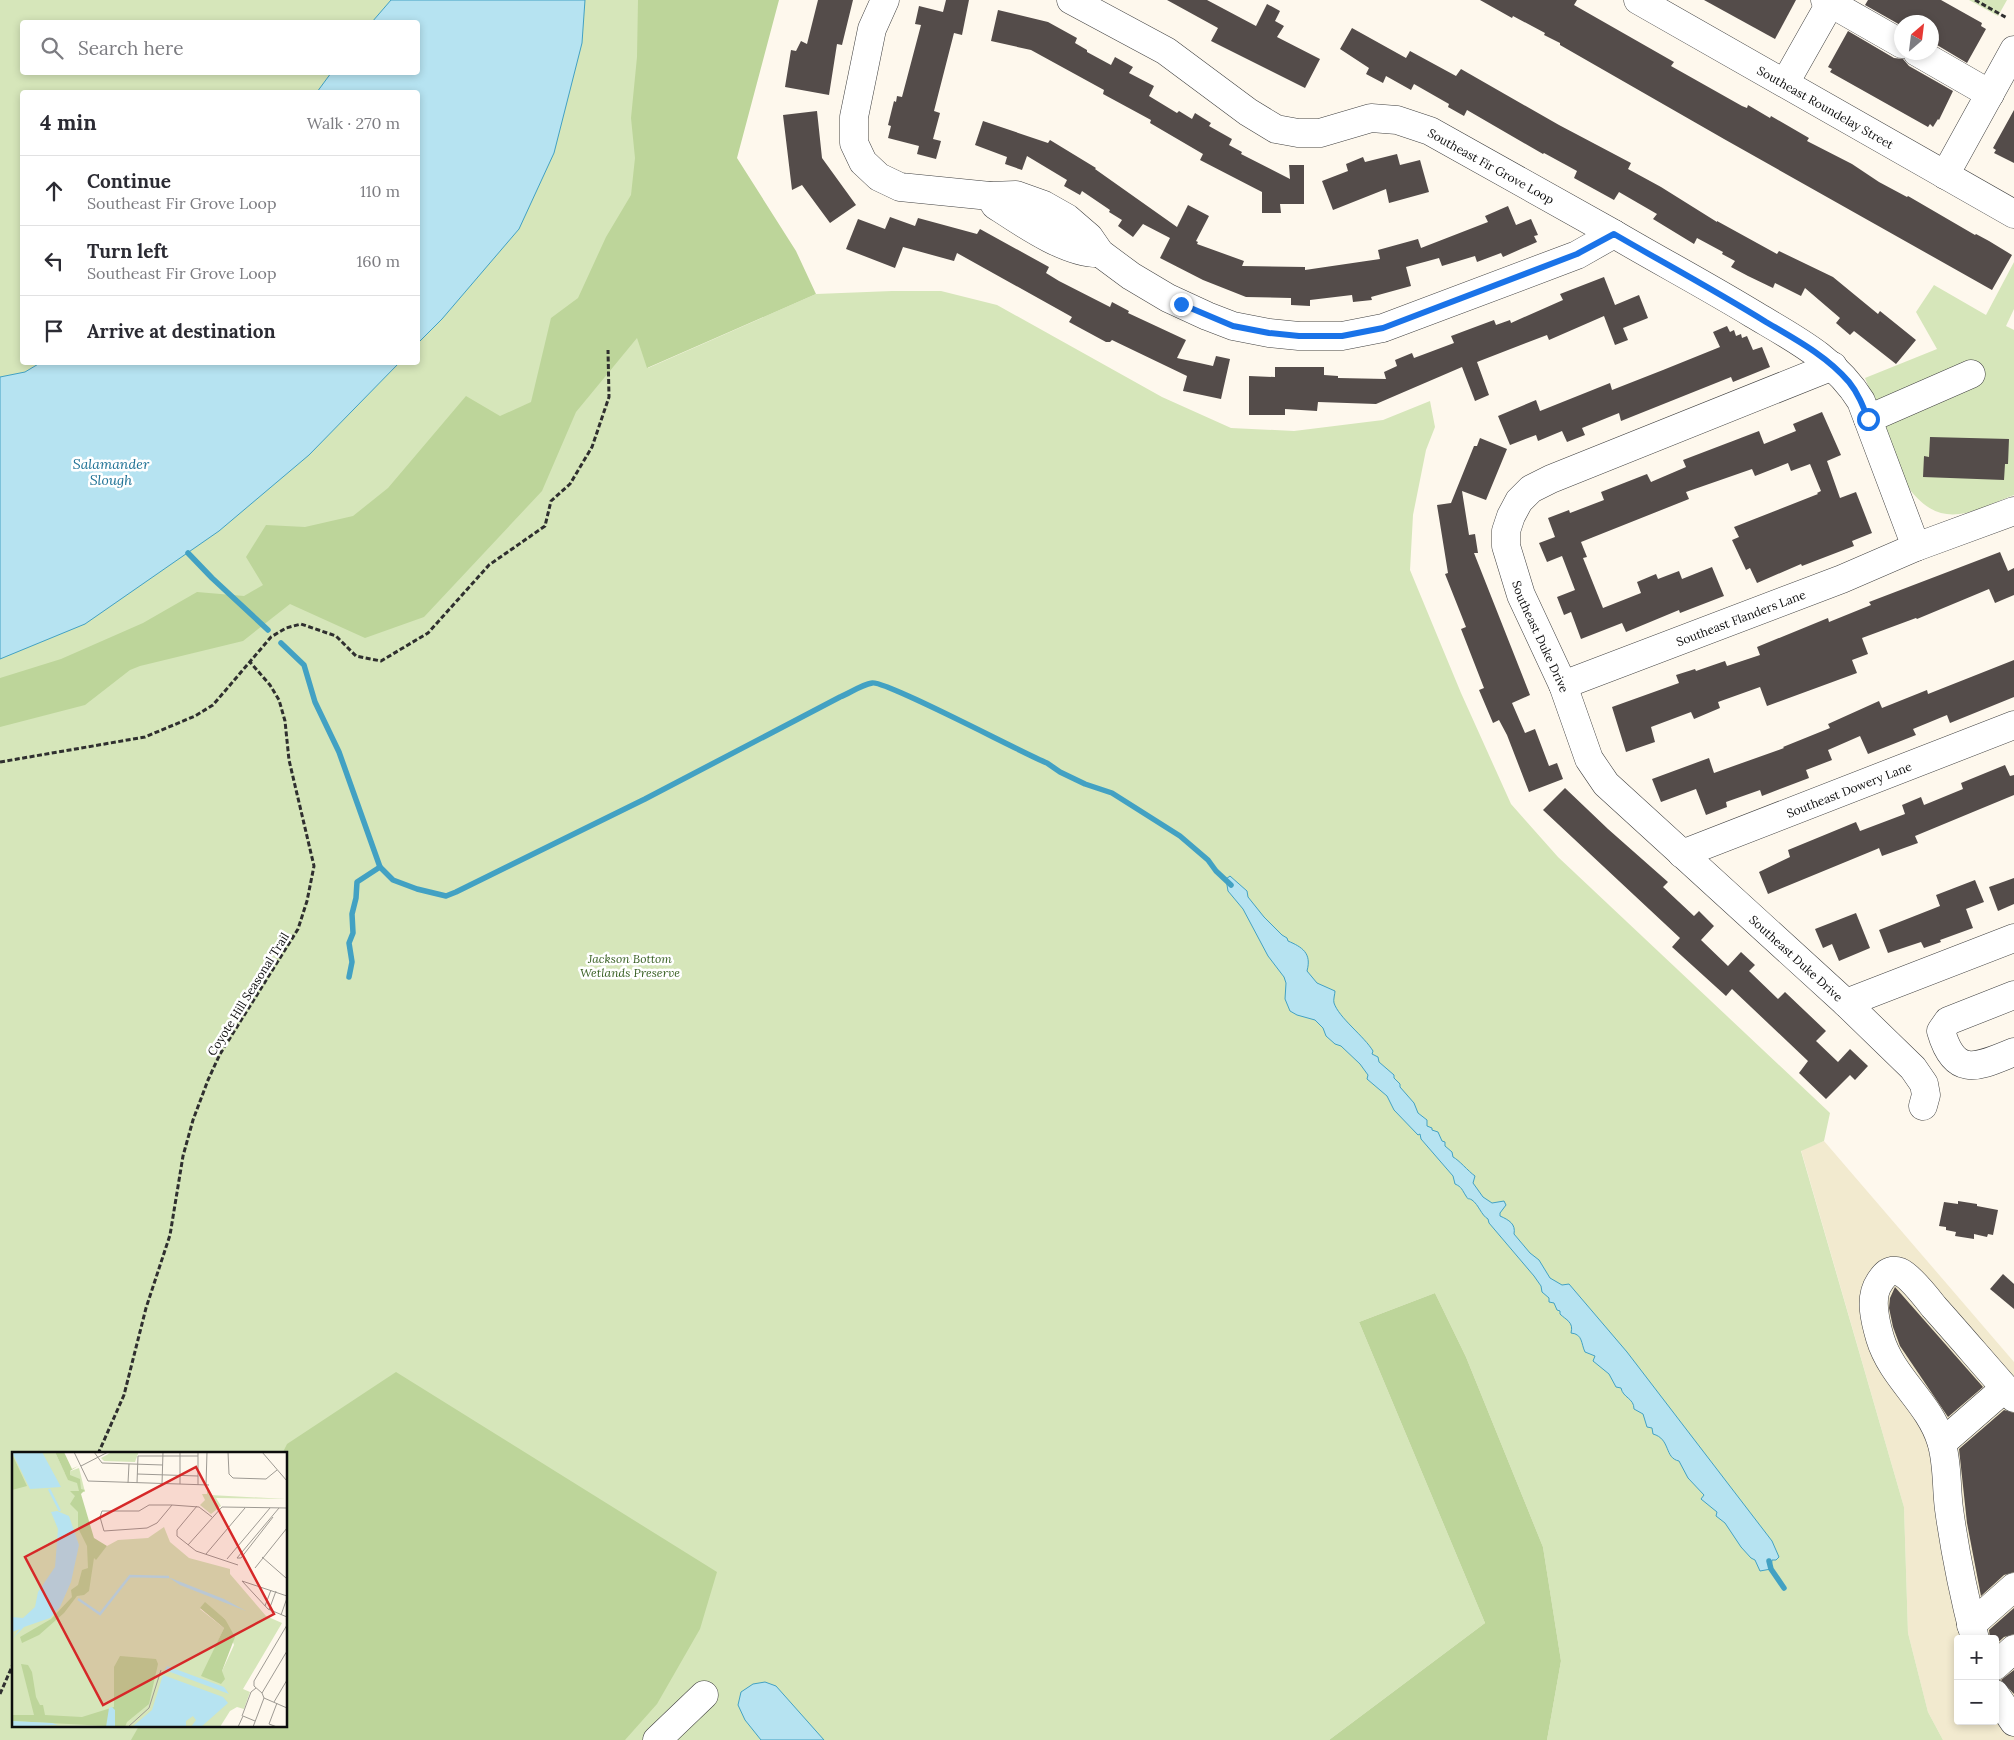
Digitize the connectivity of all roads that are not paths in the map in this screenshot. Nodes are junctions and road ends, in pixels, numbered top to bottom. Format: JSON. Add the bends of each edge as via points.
{"nodes":[{"id":1,"x":885,"y":0,"type":"edge"},
{"id":2,"x":1071,"y":0,"type":"edge"},
{"id":3,"x":1638,"y":0,"type":"edge"},
{"id":4,"x":1829,"y":1,"type":"edge"},
{"id":5,"x":1894,"y":39,"type":"edge"},
{"id":6,"x":2014,"y":50,"type":"edge"},
{"id":7,"x":1931,"y":60,"type":"edge"},
{"id":8,"x":1785,"y":84,"type":"junction"},
{"id":9,"x":1990,"y":94,"type":"junction"},
{"id":10,"x":1945,"y":175,"type":"junction"},
{"id":11,"x":2014,"y":214,"type":"edge"},
{"id":12,"x":1614,"y":234,"type":"junction"},
{"id":13,"x":1833,"y":366,"type":"junction"},
{"id":14,"x":1971,"y":374,"type":"dead end"},
{"id":15,"x":1868,"y":419,"type":"junction"},
{"id":16,"x":2014,"y":512,"type":"edge"},
{"id":17,"x":1916,"y":547,"type":"junction"},
{"id":18,"x":1563,"y":685,"type":"junction"},
{"id":19,"x":2014,"y":726,"type":"edge"},
{"id":20,"x":1682,"y":854,"type":"junction"},
{"id":21,"x":2014,"y":938,"type":"edge"},
{"id":22,"x":2014,"y":995,"type":"edge"},
{"id":23,"x":1846,"y":1003,"type":"junction"},
{"id":24,"x":2014,"y":1052,"type":"edge"},
{"id":25,"x":1924,"y":1106,"type":"dead end"},
{"id":26,"x":2010,"y":1393,"type":"edge"},
{"id":27,"x":1942,"y":1443,"type":"junction"},
{"id":28,"x":2014,"y":1587,"type":"edge"},
{"id":29,"x":1973,"y":1632,"type":"edge"},
{"id":30,"x":2014,"y":1649,"type":"edge"},
{"id":31,"x":1999,"y":1662,"type":"edge"},
{"id":32,"x":704,"y":1695,"type":"dead end"},
{"id":33,"x":1999,"y":1700,"type":"edge"},
{"id":34,"x":2014,"y":1722,"type":"edge"},
{"id":35,"x":657,"y":1740,"type":"edge"}],
"edges":[{"from":1,"to":12,"type":"street","via":[[872,29],[854,117],[854,143],[863,162],[879,176],[900,186],[990,196],[1016,195],[1044,205],[1067,218],[1089,237],[1100,253],[1131,276],[1168,298],[1233,326],[1284,335],[1342,336],[1383,328],[1577,254]]},
{"from":2,"to":12,"type":"street","name":"Southeast Fir Grove Loop","via":[[1166,51],[1276,129],[1320,133],[1371,118],[1397,120],[1430,131]]},
{"from":3,"to":8,"type":"street","name":"Southeast Roundelay Street"},
{"from":4,"to":5,"type":"street"},
{"from":4,"to":8,"type":"street"},
{"from":6,"to":9,"type":"street"},
{"from":7,"to":9,"type":"street"},
{"from":8,"to":10,"type":"street","name":"Southeast Roundelay Street"},
{"from":9,"to":10,"type":"street"},
{"from":10,"to":11,"type":"street","name":"Southeast Roundelay Street"},
{"from":12,"to":13,"type":"street","name":"Southeast Fir Grove Loop","via":[[1750,312]]},
{"from":13,"to":15,"type":"street","name":"Southeast Fir Grove Loop","via":[[1850,383]]},
{"from":13,"to":18,"type":"street","name":"Southeast Duke Drive","via":[[1552,479],[1531,489],[1519,501],[1506,531],[1506,546],[1521,594]]},
{"from":14,"to":15,"type":"street"},
{"from":15,"to":17,"type":"street","name":"Southeast Fir Grove Loop"},
{"from":16,"to":17,"type":"street"},
{"from":17,"to":18,"type":"street","name":"Southeast Flanders Lane","via":[[1842,579]]},
{"from":18,"to":20,"type":"street","name":"Southeast Duke Drive","via":[[1589,759],[1606,784]]},
{"from":19,"to":20,"type":"street","name":"Southeast Dowery Lane"},
{"from":20,"to":23,"type":"street","name":"Southeast Duke Drive"},
{"from":21,"to":23,"type":"street","name":"Southeast Duke Drive"},
{"from":22,"to":24,"type":"street","via":[[1948,1021],[1941,1032],[1952,1056],[1964,1065],[1974,1067]]},
{"from":23,"to":25,"type":"street","name":"Southeast Duke Drive","via":[[1913,1068],[1924,1084]]},
{"from":26,"to":27,"type":"street"},
{"from":26,"to":27,"type":"street","via":[[1901,1272],[1892,1270],[1884,1274],[1874,1296],[1880,1338],[1900,1376],[1935,1423]]},
{"from":27,"to":29,"type":"street","via":[[1958,1565]]},
{"from":28,"to":29,"type":"street"},
{"from":30,"to":31,"type":"street"},
{"from":32,"to":35,"type":"street"},
{"from":33,"to":34,"type":"street"}]}
